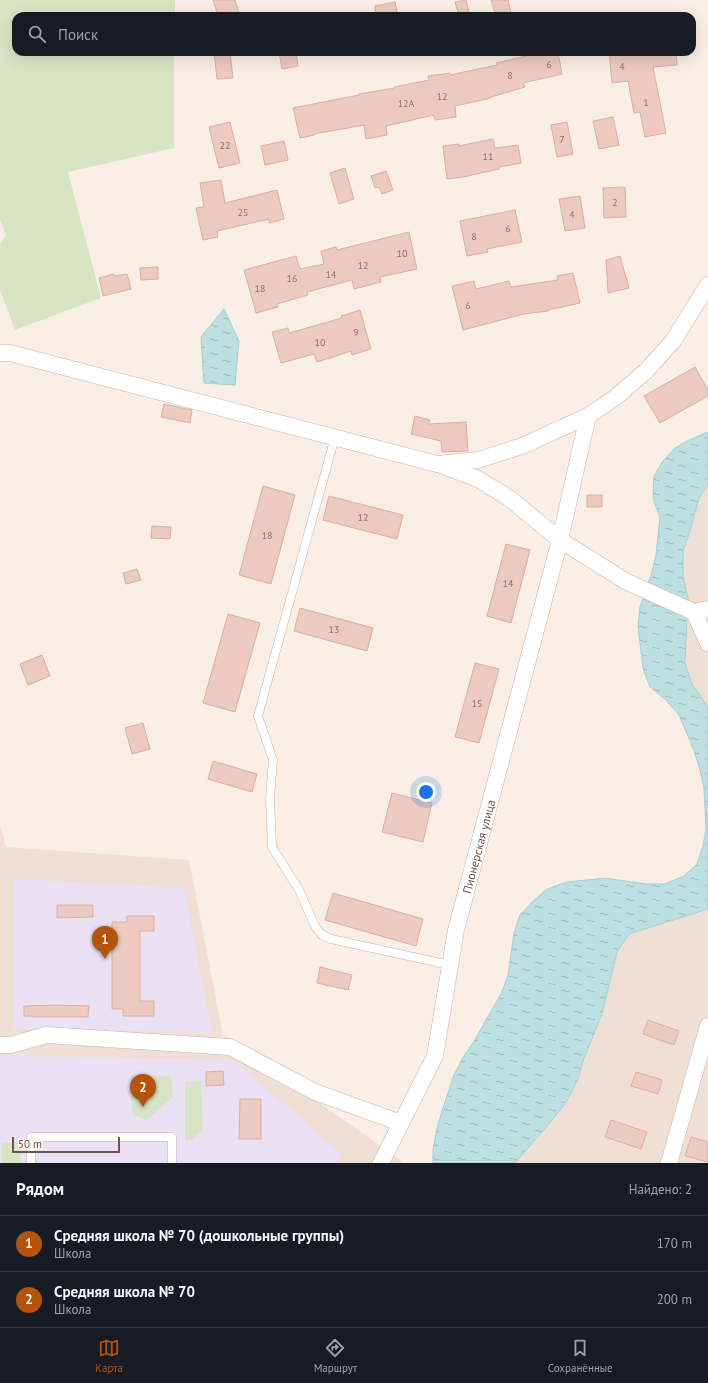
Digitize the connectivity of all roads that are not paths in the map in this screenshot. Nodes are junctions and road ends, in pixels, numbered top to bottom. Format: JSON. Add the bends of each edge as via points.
{"nodes":[{"id":1,"x":708,"y":285,"type":"edge"},
{"id":2,"x":0,"y":353,"type":"edge"},
{"id":3,"x":588,"y":416,"type":"junction"},
{"id":4,"x":335,"y":437,"type":"junction"},
{"id":5,"x":437,"y":464,"type":"junction"},
{"id":6,"x":560,"y":540,"type":"junction"},
{"id":7,"x":701,"y":610,"type":"edge"},
{"id":8,"x":708,"y":643,"type":"edge"},
{"id":9,"x":450,"y":965,"type":"junction"},
{"id":10,"x":708,"y":1026,"type":"edge"},
{"id":11,"x":0,"y":1045,"type":"edge"},
{"id":12,"x":401,"y":1123,"type":"junction"},
{"id":13,"x":31,"y":1163,"type":"edge"},
{"id":14,"x":172,"y":1163,"type":"edge"},
{"id":15,"x":381,"y":1163,"type":"edge"},
{"id":16,"x":669,"y":1163,"type":"edge"}],
"edges":[{"from":1,"to":3,"type":"street","via":[[673,341],[646,371],[616,397]]},
{"from":2,"to":4,"type":"street","via":[[10,352]]},
{"from":3,"to":5,"type":"street","via":[[522,446],[478,460]]},
{"from":3,"to":6,"type":"street","name":"Пионерская улица"},
{"from":4,"to":5,"type":"street"},
{"from":4,"to":9,"type":"lane","via":[[258,716],[273,760],[270,798],[272,847],[299,890],[316,928],[322,935]]},
{"from":5,"to":6,"type":"street","via":[[478,479],[509,498]]},
{"from":6,"to":7,"type":"street","via":[[627,582]]},
{"from":6,"to":9,"type":"street","name":"Пионерская улица","via":[[456,930]]},
{"from":7,"to":8,"type":"street"},
{"from":9,"to":12,"type":"street","name":"Пионерская улица","via":[[435,1056]]},
{"from":10,"to":16,"type":"street"},
{"from":11,"to":12,"type":"street","via":[[11,1045],[46,1035],[230,1047],[315,1092]]},
{"from":12,"to":15,"type":"street","name":"Пионерская улица"},
{"from":13,"to":14,"type":"lane","via":[[31,1137],[172,1137]]}]}
